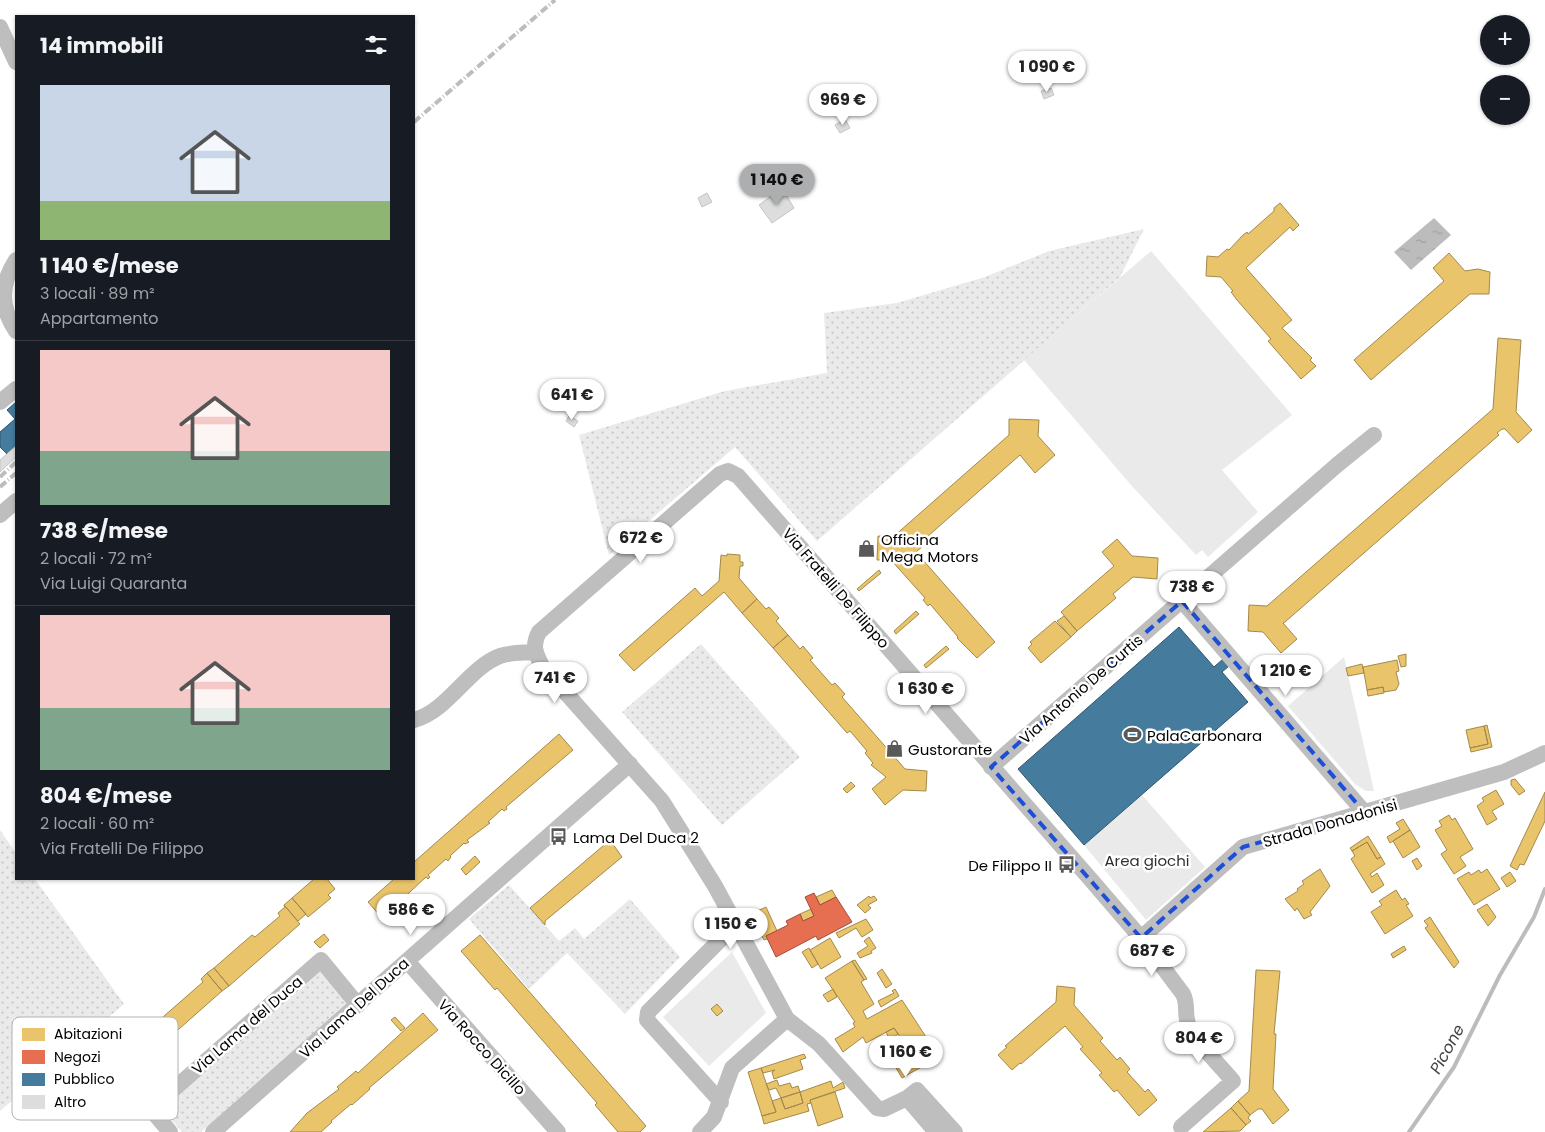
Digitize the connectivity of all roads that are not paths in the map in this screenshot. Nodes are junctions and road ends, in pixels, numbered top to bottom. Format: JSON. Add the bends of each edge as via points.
{"nodes":[{"id":1,"x":0,"y":27,"type":"edge"},
{"id":2,"x":15,"y":60,"type":"edge"},
{"id":3,"x":15,"y":263,"type":"edge"},
{"id":4,"x":15,"y":330,"type":"edge"},
{"id":5,"x":15,"y":390,"type":"edge"},
{"id":6,"x":0,"y":402,"type":"edge"},
{"id":7,"x":1374,"y":435,"type":"dead end"},
{"id":8,"x":15,"y":502,"type":"edge"},
{"id":9,"x":0,"y":515,"type":"edge"},
{"id":10,"x":1182,"y":601,"type":"junction"},
{"id":11,"x":535,"y":652,"type":"junction"},
{"id":12,"x":415,"y":720,"type":"edge"},
{"id":13,"x":1545,"y":753,"type":"edge"},
{"id":14,"x":630,"y":764,"type":"junction"},
{"id":15,"x":991,"y":767,"type":"junction"},
{"id":16,"x":1365,"y":813,"type":"junction"},
{"id":17,"x":735,"y":925,"type":"junction"},
{"id":18,"x":1141,"y":938,"type":"junction"},
{"id":19,"x":406,"y":961,"type":"junction"},
{"id":20,"x":358,"y":1004,"type":"junction"},
{"id":21,"x":787,"y":1019,"type":"junction"},
{"id":22,"x":178,"y":1086,"type":"edge"},
{"id":23,"x":907,"y":1098,"type":"junction"},
{"id":24,"x":720,"y":1102,"type":"junction"},
{"id":25,"x":160,"y":1120,"type":"edge"},
{"id":26,"x":1181,"y":1127,"type":"dead end"},
{"id":27,"x":170,"y":1132,"type":"edge"},
{"id":28,"x":213,"y":1132,"type":"edge"},
{"id":29,"x":558,"y":1132,"type":"edge"},
{"id":30,"x":700,"y":1132,"type":"edge"},
{"id":31,"x":936,"y":1132,"type":"edge"},
{"id":32,"x":955,"y":1132,"type":"edge"}],
"edges":[{"from":1,"to":2,"type":"street"},
{"from":3,"to":4,"type":"street","via":[[4,280],[1,298],[7,318]]},
{"from":5,"to":6,"type":"street"},
{"from":7,"to":10,"type":"street","name":"Via Antonio De Curtis"},
{"from":8,"to":9,"type":"street"},
{"from":10,"to":15,"type":"street","name":"Via Antonio De Curtis"},
{"from":10,"to":16,"type":"street"},
{"from":11,"to":12,"type":"street","via":[[499,656],[434,710]]},
{"from":11,"to":14,"type":"street","via":[[542,666]]},
{"from":11,"to":15,"type":"street","name":"Via Fratelli De Filippo","via":[[539,632],[720,474],[728,471],[738,476]]},
{"from":13,"to":16,"type":"street","name":"Strada Donadonisi","via":[[1504,772]]},
{"from":14,"to":17,"type":"street","via":[[662,801]]},
{"from":14,"to":19,"type":"street","name":"Via Lama Del Duca"},
{"from":15,"to":18,"type":"street","name":"Via Fratelli De Filippo"},
{"from":16,"to":18,"type":"street","name":"Strada Donadonisi","via":[[1242,847]]},
{"from":17,"to":21,"type":"street"},
{"from":17,"to":24,"type":"street","via":[[648,1012],[647,1020]]},
{"from":18,"to":26,"type":"street","name":"Via Fratelli De Filippo","via":[[1187,1001],[1189,1028],[1233,1081]]},
{"from":19,"to":20,"type":"street","name":"Via Lama Del Duca"},
{"from":19,"to":29,"type":"street","name":"Via Rocco Dicillo"},
{"from":20,"to":22,"type":"street","name":"Via Lama del Duca","via":[[321,960]]},
{"from":20,"to":28,"type":"street","name":"Via Lama Del Duca"},
{"from":21,"to":23,"type":"street","via":[[818,1044],[877,1108],[884,1109]]},
{"from":21,"to":24,"type":"street","via":[[732,1068]]},
{"from":23,"to":31,"type":"street"},
{"from":23,"to":32,"type":"street","via":[[917,1090]]},
{"from":24,"to":30,"type":"street","via":[[714,1117]]},
{"from":25,"to":27,"type":"street","name":"Via Lama del Duca"}]}
